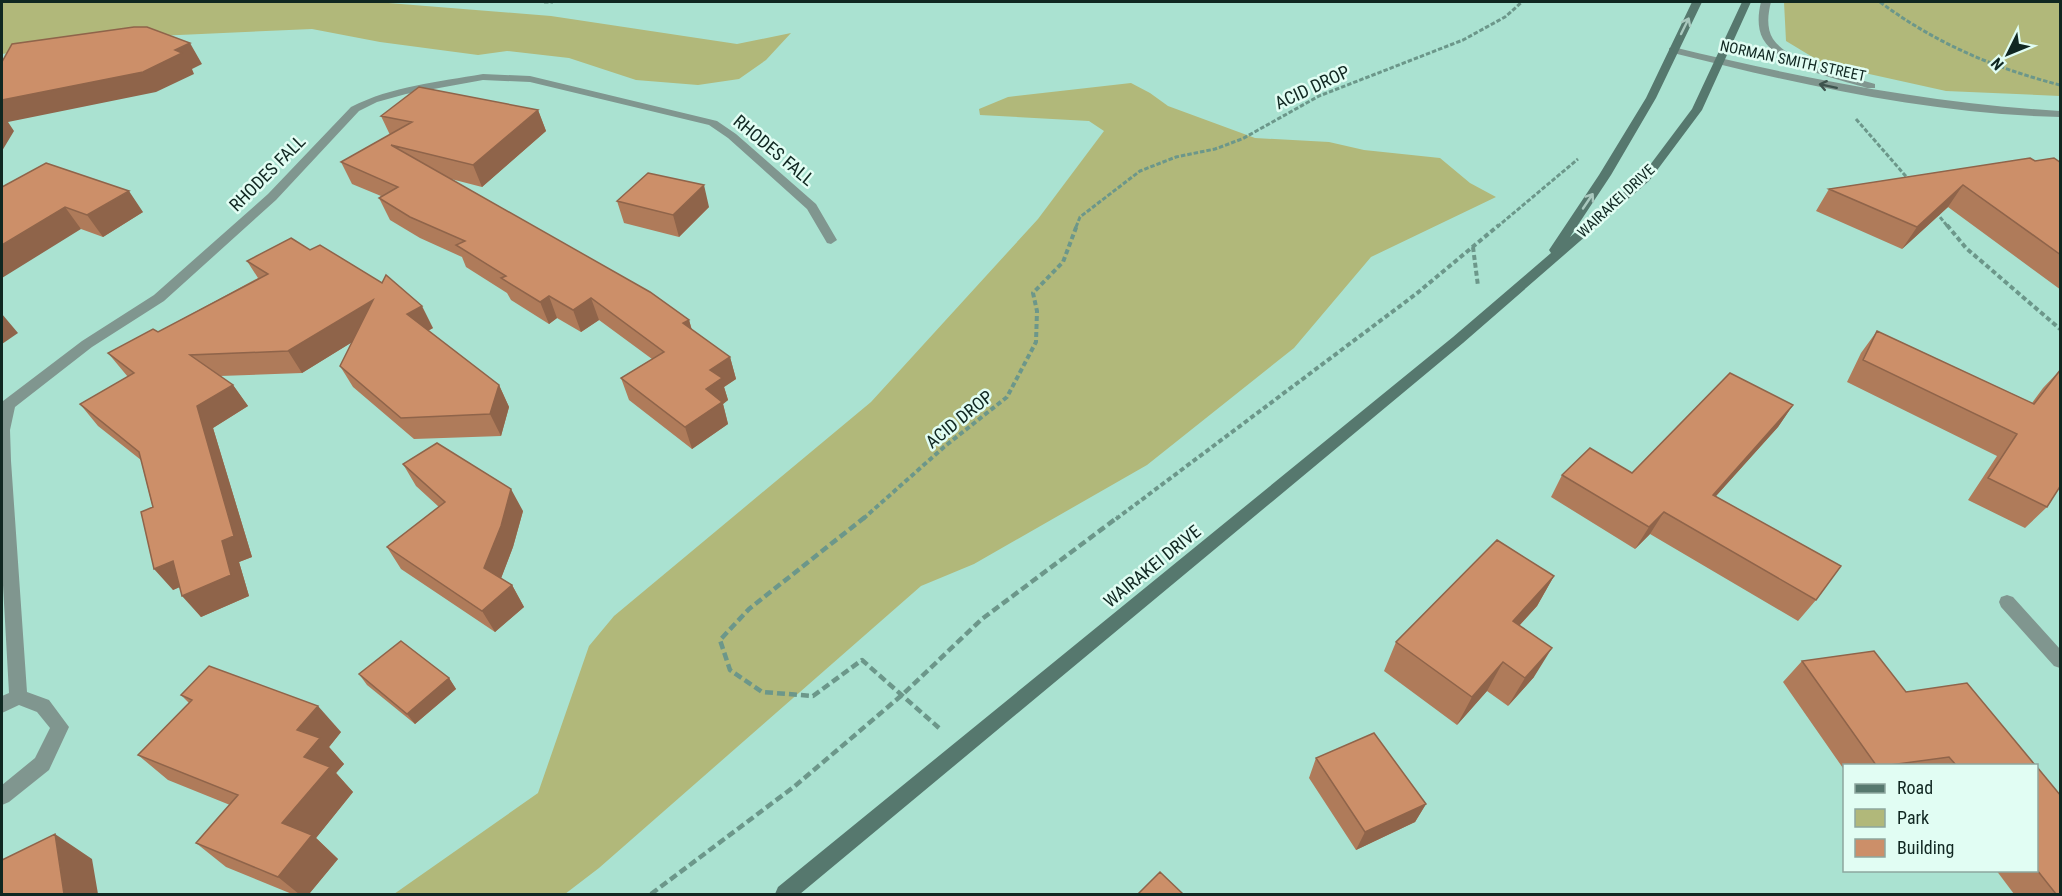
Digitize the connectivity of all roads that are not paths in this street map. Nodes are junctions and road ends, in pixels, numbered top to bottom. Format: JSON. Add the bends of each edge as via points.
{"nodes":[{"id":1,"x":1696,"y":2,"type":"edge"},
{"id":2,"x":1747,"y":2,"type":"edge"},
{"id":3,"x":1766,"y":2,"type":"edge"},
{"id":4,"x":1673,"y":50,"type":"junction"},
{"id":5,"x":1719,"y":62,"type":"junction"},
{"id":6,"x":1907,"y":97,"type":"junction"},
{"id":7,"x":2061,"y":114,"type":"edge"},
{"id":8,"x":831,"y":240,"type":"dead end"},
{"id":9,"x":1543,"y":267,"type":"junction"},
{"id":10,"x":2007,"y":602,"type":"dead end"},
{"id":11,"x":2061,"y":662,"type":"edge"},
{"id":12,"x":10,"y":701,"type":"edge"},
{"id":13,"x":2,"y":796,"type":"edge"},
{"id":14,"x":785,"y":894,"type":"edge"}],
"edges":[{"from":4,"to":1,"type":"main road","name":"WAIRAKEI DRIVE","one_way":true},
{"from":2,"to":5,"type":"main road","name":"WAIRAKEI DRIVE"},
{"from":3,"to":6,"type":"street","name":"NORMAN SMITH STREET","via":[[1764,28],[1781,52]]},
{"from":4,"to":5,"type":"street","name":"NORMAN SMITH STREET"},
{"from":9,"to":4,"type":"main road","name":"WAIRAKEI DRIVE","one_way":true,"via":[[1605,175],[1651,98]]},
{"from":6,"to":5,"type":"street","name":"NORMAN SMITH STREET","one_way":true,"via":[[1840,89]]},
{"from":5,"to":9,"type":"main road","name":"WAIRAKEI DRIVE","via":[[1696,110],[1645,179]]},
{"from":6,"to":7,"type":"street","name":"NORMAN SMITH STREET"},
{"from":8,"to":12,"type":"street","name":"RHODES FALL","via":[[813,207],[713,123],[504,76],[405,91],[355,109],[272,197],[159,298],[87,344],[8,405],[3,461]]},
{"from":9,"to":14,"type":"main road","name":"WAIRAKEI DRIVE"},
{"from":10,"to":11,"type":"street"},
{"from":12,"to":13,"type":"street","via":[[43,706],[60,727],[42,764]]}]}
